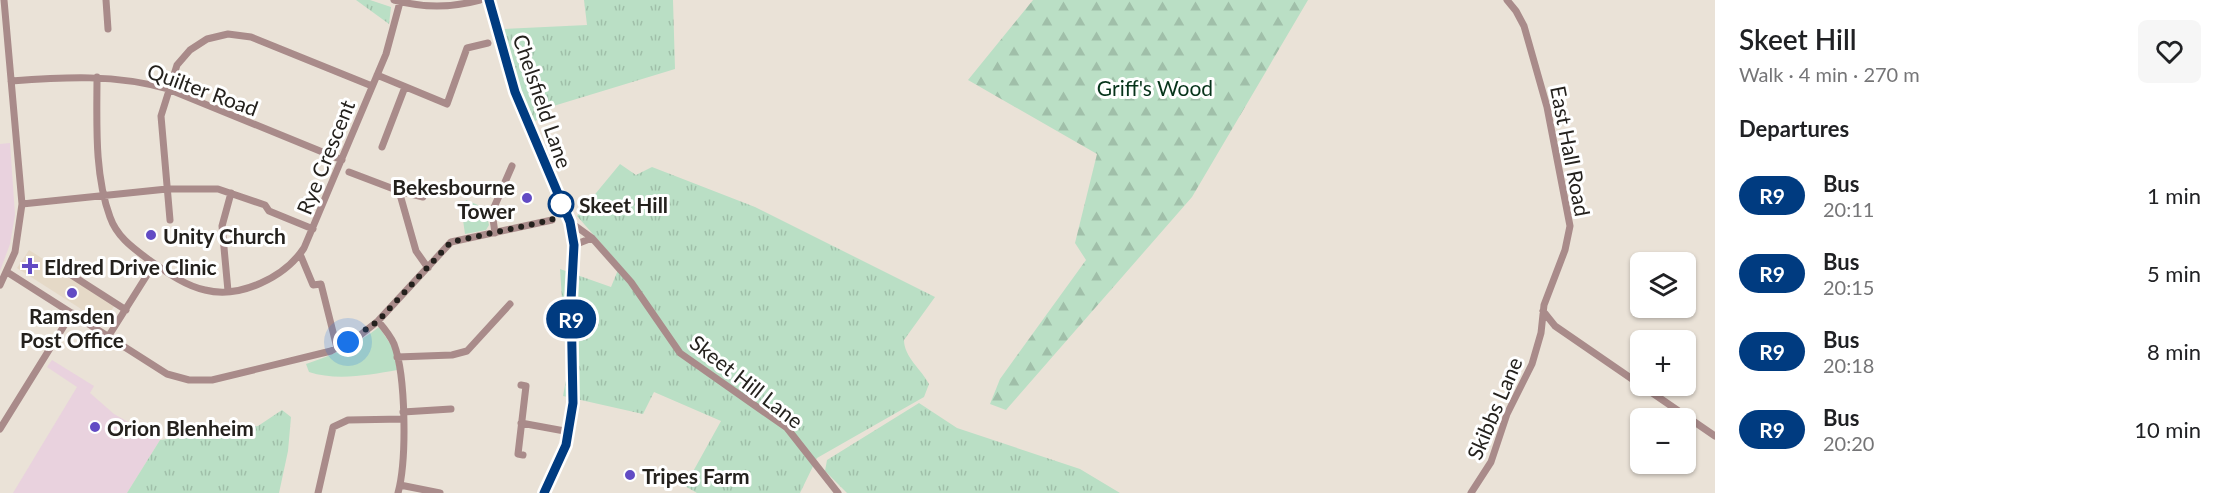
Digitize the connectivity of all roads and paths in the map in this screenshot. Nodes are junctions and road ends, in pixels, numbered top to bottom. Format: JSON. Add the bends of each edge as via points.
{"nodes":[{"id":1,"x":4,"y":0,"type":"edge"},
{"id":2,"x":106,"y":0,"type":"edge"},
{"id":3,"x":480,"y":0,"type":"edge"},
{"id":4,"x":489,"y":0,"type":"edge"},
{"id":5,"x":1506,"y":0,"type":"edge"},
{"id":6,"x":397,"y":1,"type":"edge"},
{"id":7,"x":461,"y":2,"type":"edge"},
{"id":8,"x":108,"y":29,"type":"dead end"},
{"id":9,"x":488,"y":43,"type":"dead end"},
{"id":10,"x":377,"y":75,"type":"junction"},
{"id":11,"x":98,"y":77,"type":"junction"},
{"id":12,"x":11,"y":81,"type":"junction"},
{"id":13,"x":372,"y":86,"type":"junction"},
{"id":14,"x":405,"y":87,"type":"junction"},
{"id":15,"x":168,"y":89,"type":"junction"},
{"id":16,"x":382,"y":147,"type":"dead end"},
{"id":17,"x":342,"y":160,"type":"junction"},
{"id":18,"x":512,"y":166,"type":"dead end"},
{"id":19,"x":349,"y":172,"type":"dead end"},
{"id":20,"x":167,"y":189,"type":"junction"},
{"id":21,"x":399,"y":191,"type":"junction"},
{"id":22,"x":231,"y":193,"type":"junction"},
{"id":23,"x":103,"y":194,"type":"junction"},
{"id":24,"x":423,"y":197,"type":"dead end"},
{"id":25,"x":22,"y":204,"type":"junction"},
{"id":26,"x":170,"y":220,"type":"dead end"},
{"id":27,"x":552,"y":220,"type":"dead end"},
{"id":28,"x":570,"y":222,"type":"junction"},
{"id":29,"x":313,"y":229,"type":"junction"},
{"id":30,"x":495,"y":233,"type":"junction"},
{"id":31,"x":592,"y":238,"type":"junction"},
{"id":32,"x":574,"y":245,"type":"junction"},
{"id":33,"x":300,"y":254,"type":"junction"},
{"id":34,"x":154,"y":264,"type":"junction"},
{"id":35,"x":428,"y":268,"type":"junction"},
{"id":36,"x":62,"y":269,"type":"dead end"},
{"id":37,"x":7,"y":272,"type":"junction"},
{"id":38,"x":0,"y":285,"type":"edge"},
{"id":39,"x":228,"y":291,"type":"junction"},
{"id":40,"x":510,"y":304,"type":"dead end"},
{"id":41,"x":126,"y":310,"type":"junction"},
{"id":42,"x":1543,"y":311,"type":"junction"},
{"id":43,"x":72,"y":313,"type":"junction"},
{"id":44,"x":378,"y":321,"type":"junction"},
{"id":45,"x":1552,"y":324,"type":"junction"},
{"id":46,"x":1541,"y":333,"type":"junction"},
{"id":47,"x":108,"y":337,"type":"junction"},
{"id":48,"x":337,"y":348,"type":"junction"},
{"id":49,"x":397,"y":357,"type":"junction"},
{"id":50,"x":521,"y":385,"type":"dead end"},
{"id":51,"x":451,"y":409,"type":"dead end"},
{"id":52,"x":403,"y":415,"type":"junction"},
{"id":53,"x":521,"y":423,"type":"junction"},
{"id":54,"x":0,"y":429,"type":"edge"},
{"id":55,"x":570,"y":432,"type":"junction"},
{"id":56,"x":1715,"y":436,"type":"edge"},
{"id":57,"x":523,"y":455,"type":"dead end"},
{"id":58,"x":400,"y":485,"type":"junction"},
{"id":59,"x":318,"y":493,"type":"edge"},
{"id":60,"x":398,"y":493,"type":"edge"},
{"id":61,"x":440,"y":493,"type":"edge"},
{"id":62,"x":544,"y":493,"type":"edge"},
{"id":63,"x":838,"y":493,"type":"edge"},
{"id":64,"x":1471,"y":493,"type":"edge"}],
"edges":[{"from":1,"to":12,"type":"street"},
{"from":2,"to":8,"type":"street"},
{"from":3,"to":7,"type":"street"},
{"from":4,"to":28,"type":"street","name":"Chelsfield Lane","via":[[515,92]]},
{"from":5,"to":42,"type":"street","name":"East Hall Road","via":[[1524,26],[1547,107],[1570,226],[1566,250]]},
{"from":6,"to":7,"type":"street","via":[[429,7]]},
{"from":6,"to":10,"type":"street","name":"Rye Crescent","via":[[391,39]]},
{"from":9,"to":14,"type":"street","via":[[467,48],[447,104]]},
{"from":10,"to":13,"type":"street","name":"Rye Crescent"},
{"from":10,"to":14,"type":"street"},
{"from":11,"to":12,"type":"street","name":"Quilter Road"},
{"from":11,"to":15,"type":"street","name":"Quilter Road"},
{"from":11,"to":23,"type":"street","name":"Rye Crescent"},
{"from":12,"to":25,"type":"street"},
{"from":13,"to":15,"type":"street","via":[[251,37],[228,34],[207,39],[190,50],[177,64]]},
{"from":13,"to":17,"type":"street","name":"Rye Crescent"},
{"from":14,"to":16,"type":"street"},
{"from":15,"to":17,"type":"street","name":"Quilter Road"},
{"from":15,"to":20,"type":"street","via":[[161,116]]},
{"from":17,"to":29,"type":"street","name":"Rye Crescent"},
{"from":18,"to":30,"type":"street","via":[[492,212]]},
{"from":19,"to":21,"type":"street"},
{"from":20,"to":22,"type":"street","via":[[218,189]]},
{"from":20,"to":23,"type":"street"},
{"from":20,"to":26,"type":"street"},
{"from":21,"to":24,"type":"street"},
{"from":21,"to":35,"type":"street","via":[[416,250]]},
{"from":22,"to":29,"type":"street"},
{"from":22,"to":39,"type":"street","via":[[222,226]]},
{"from":23,"to":25,"type":"street"},
{"from":23,"to":34,"type":"street","name":"Rye Crescent","via":[[111,219],[126,243]]},
{"from":25,"to":37,"type":"street","via":[[19,237]]},
{"from":27,"to":30,"type":"street"},
{"from":28,"to":31,"type":"street","name":"Skeet Hill Lane"},
{"from":28,"to":32,"type":"street","name":"Chelsfield Lane"},
{"from":29,"to":33,"type":"street","name":"Rye Crescent"},
{"from":30,"to":35,"type":"street","via":[[451,242]]},
{"from":31,"to":32,"type":"street"},
{"from":31,"to":63,"type":"street","name":"Skeet Hill Lane","via":[[631,282],[680,353],[787,428]]},
{"from":32,"to":55,"type":"street","name":"Chelsfield Lane"},
{"from":33,"to":39,"type":"street","name":"Rye Crescent","via":[[275,276]]},
{"from":33,"to":48,"type":"street","via":[[313,285],[321,284]]},
{"from":34,"to":39,"type":"street","name":"Rye Crescent","via":[[196,288]]},
{"from":34,"to":41,"type":"street"},
{"from":35,"to":44,"type":"street"},
{"from":36,"to":41,"type":"street"},
{"from":37,"to":38,"type":"street"},
{"from":37,"to":43,"type":"street"},
{"from":40,"to":49,"type":"street","via":[[467,351]]},
{"from":41,"to":47,"type":"street"},
{"from":42,"to":45,"type":"street"},
{"from":42,"to":46,"type":"street","name":"Skibbs Lane"},
{"from":43,"to":47,"type":"street"},
{"from":43,"to":54,"type":"street"},
{"from":44,"to":48,"type":"street"},
{"from":44,"to":49,"type":"street","via":[[388,333]]},
{"from":45,"to":46,"type":"street"},
{"from":45,"to":56,"type":"street"},
{"from":46,"to":64,"type":"street","name":"Skibbs Lane","via":[[1491,462]]},
{"from":47,"to":48,"type":"street","via":[[167,374],[189,380],[212,380]]},
{"from":49,"to":52,"type":"street"},
{"from":50,"to":53,"type":"street","via":[[526,386]]},
{"from":51,"to":52,"type":"street"},
{"from":52,"to":58,"type":"street"},
{"from":52,"to":59,"type":"street","via":[[348,420],[333,427]]},
{"from":53,"to":55,"type":"street"},
{"from":53,"to":57,"type":"street","via":[[518,453]]},
{"from":55,"to":62,"type":"street","name":"Chelsfield Lane"},
{"from":58,"to":60,"type":"street"},
{"from":58,"to":61,"type":"street"}]}
